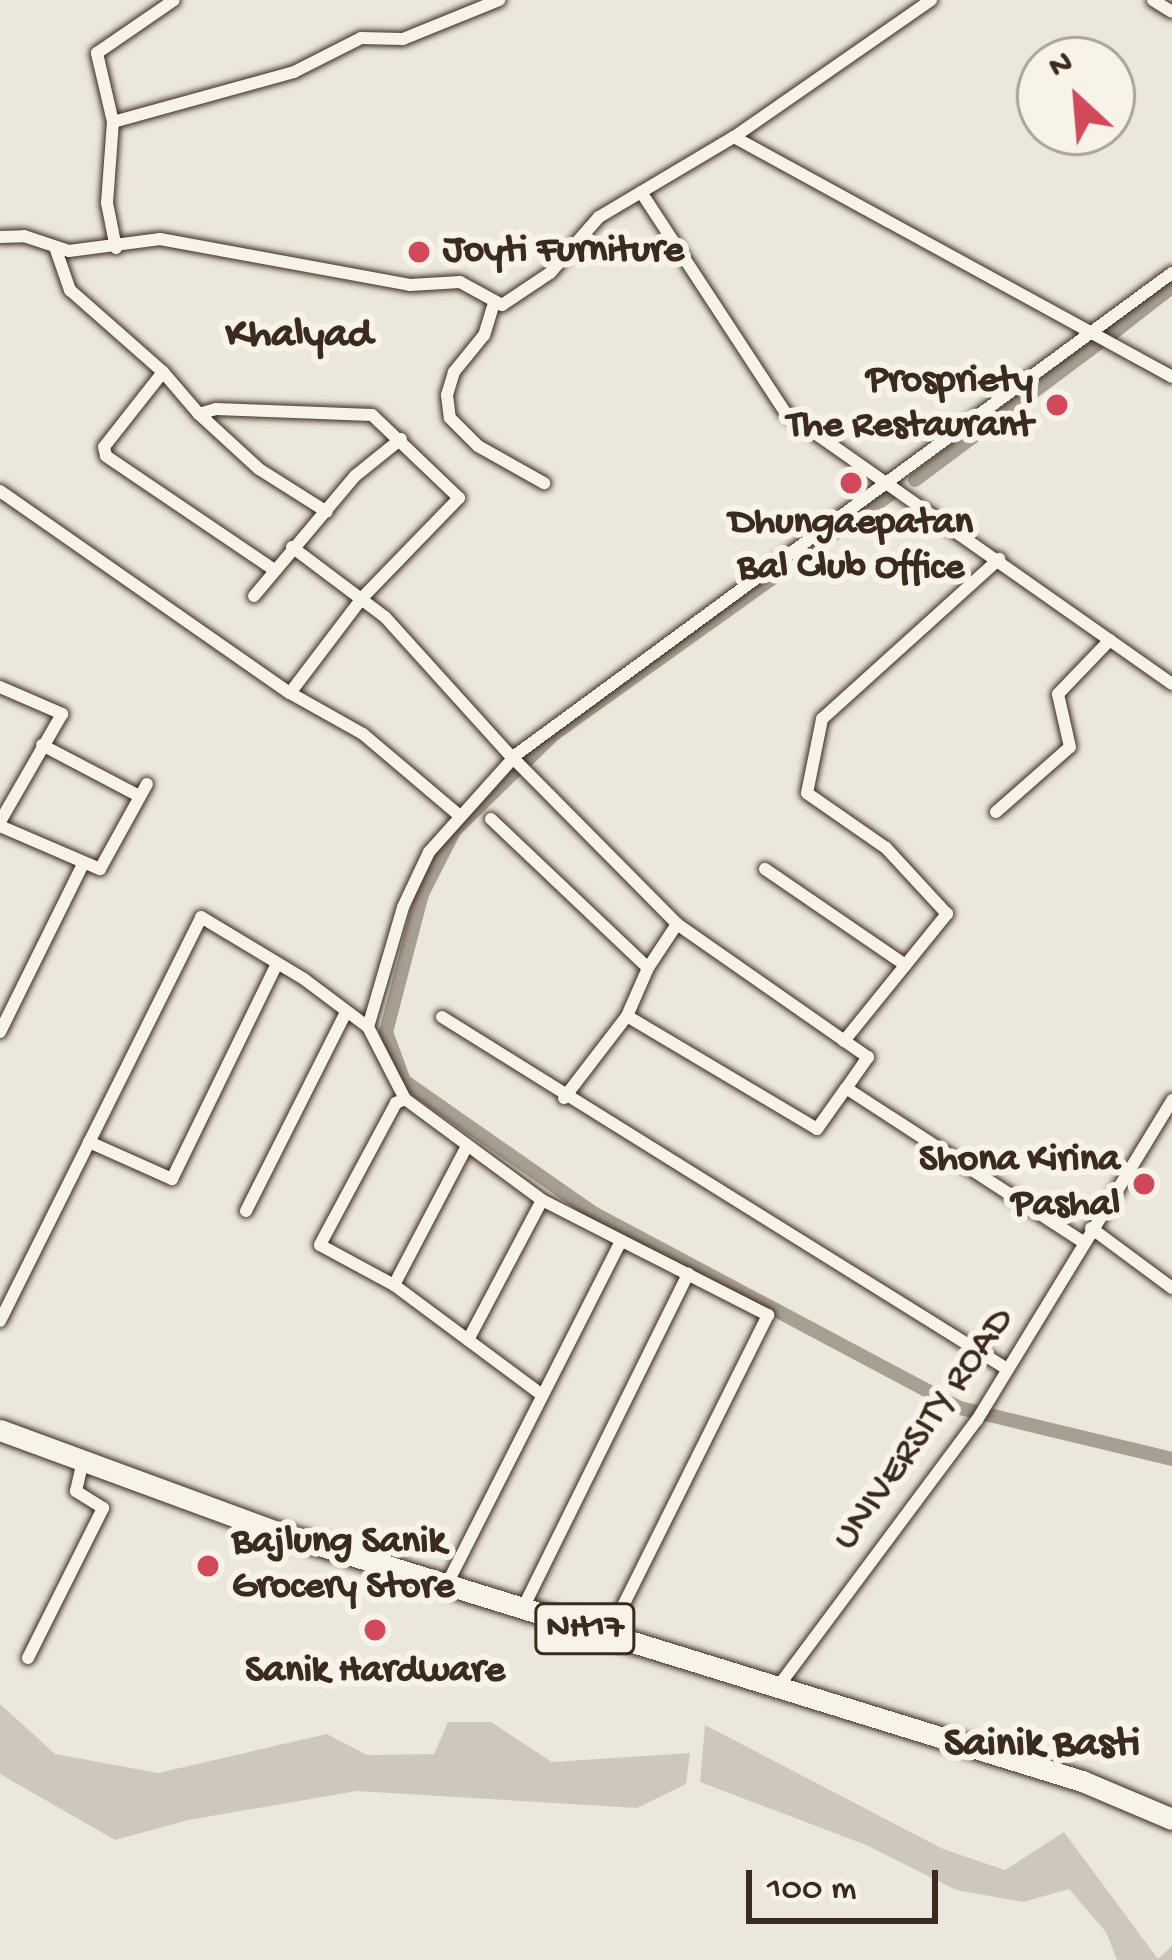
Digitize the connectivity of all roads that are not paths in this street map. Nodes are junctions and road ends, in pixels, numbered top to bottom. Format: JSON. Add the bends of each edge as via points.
{"nodes":[{"id":1,"x":174,"y":0,"type":"edge"},
{"id":2,"x":499,"y":0,"type":"edge"},
{"id":3,"x":931,"y":0,"type":"edge"},
{"id":4,"x":1153,"y":0,"type":"edge"},
{"id":5,"x":1172,"y":12,"type":"edge"},
{"id":6,"x":113,"y":122,"type":"junction"},
{"id":7,"x":734,"y":137,"type":"junction"},
{"id":8,"x":641,"y":192,"type":"junction"},
{"id":9,"x":0,"y":237,"type":"edge"},
{"id":10,"x":55,"y":247,"type":"junction"},
{"id":11,"x":109,"y":249,"type":"junction"},
{"id":12,"x":1172,"y":273,"type":"edge"},
{"id":13,"x":494,"y":303,"type":"junction"},
{"id":14,"x":1095,"y":332,"type":"junction"},
{"id":15,"x":163,"y":372,"type":"junction"},
{"id":16,"x":1172,"y":377,"type":"edge"},
{"id":17,"x":200,"y":414,"type":"junction"},
{"id":18,"x":401,"y":440,"type":"junction"},
{"id":19,"x":889,"y":482,"type":"junction"},
{"id":20,"x":544,"y":483,"type":"dead end"},
{"id":21,"x":0,"y":490,"type":"edge"},
{"id":22,"x":327,"y":512,"type":"junction"},
{"id":23,"x":292,"y":547,"type":"junction"},
{"id":24,"x":999,"y":559,"type":"junction"},
{"id":25,"x":273,"y":569,"type":"junction"},
{"id":26,"x":254,"y":596,"type":"dead end"},
{"id":27,"x":363,"y":597,"type":"junction"},
{"id":28,"x":1110,"y":640,"type":"junction"},
{"id":29,"x":1172,"y":684,"type":"edge"},
{"id":30,"x":0,"y":687,"type":"edge"},
{"id":31,"x":290,"y":693,"type":"junction"},
{"id":32,"x":42,"y":745,"type":"junction"},
{"id":33,"x":513,"y":758,"type":"junction"},
{"id":34,"x":995,"y":812,"type":"dead end"},
{"id":35,"x":459,"y":815,"type":"junction"},
{"id":36,"x":491,"y":819,"type":"dead end"},
{"id":37,"x":0,"y":824,"type":"edge"},
{"id":38,"x":83,"y":864,"type":"junction"},
{"id":39,"x":765,"y":869,"type":"dead end"},
{"id":40,"x":677,"y":924,"type":"junction"},
{"id":41,"x":277,"y":964,"type":"junction"},
{"id":42,"x":905,"y":965,"type":"junction"},
{"id":43,"x":647,"y":968,"type":"junction"},
{"id":44,"x":345,"y":1014,"type":"junction"},
{"id":45,"x":627,"y":1016,"type":"junction"},
{"id":46,"x":442,"y":1017,"type":"dead end"},
{"id":47,"x":368,"y":1027,"type":"junction"},
{"id":48,"x":0,"y":1032,"type":"edge"},
{"id":49,"x":844,"y":1041,"type":"junction"},
{"id":50,"x":846,"y":1088,"type":"junction"},
{"id":51,"x":564,"y":1098,"type":"junction"},
{"id":52,"x":405,"y":1099,"type":"junction"},
{"id":53,"x":1172,"y":1100,"type":"edge"},
{"id":54,"x":89,"y":1142,"type":"junction"},
{"id":55,"x":467,"y":1146,"type":"junction"},
{"id":56,"x":542,"y":1200,"type":"junction"},
{"id":57,"x":246,"y":1211,"type":"dead end"},
{"id":58,"x":1091,"y":1228,"type":"junction"},
{"id":59,"x":621,"y":1241,"type":"junction"},
{"id":60,"x":1083,"y":1242,"type":"junction"},
{"id":61,"x":1172,"y":1268,"type":"edge"},
{"id":62,"x":688,"y":1274,"type":"junction"},
{"id":63,"x":1168,"y":1285,"type":"edge"},
{"id":64,"x":394,"y":1286,"type":"junction"},
{"id":65,"x":0,"y":1321,"type":"edge"},
{"id":66,"x":468,"y":1340,"type":"junction"},
{"id":67,"x":1007,"y":1369,"type":"junction"},
{"id":68,"x":541,"y":1394,"type":"junction"},
{"id":69,"x":0,"y":1430,"type":"edge"},
{"id":70,"x":83,"y":1461,"type":"junction"},
{"id":71,"x":447,"y":1584,"type":"junction"},
{"id":72,"x":523,"y":1608,"type":"junction"},
{"id":73,"x":608,"y":1636,"type":"junction"},
{"id":74,"x":28,"y":1658,"type":"dead end"},
{"id":75,"x":777,"y":1688,"type":"junction"},
{"id":76,"x":1172,"y":1819,"type":"edge"}],
"edges":[{"from":1,"to":6,"type":"street","via":[[97,53]]},
{"from":2,"to":6,"type":"street","via":[[403,39],[361,38],[294,72]]},
{"from":3,"to":7,"type":"street"},
{"from":4,"to":5,"type":"street"},
{"from":6,"to":11,"type":"street"},
{"from":7,"to":8,"type":"street"},
{"from":7,"to":14,"type":"street"},
{"from":8,"to":13,"type":"street","via":[[599,217],[517,299]]},
{"from":8,"to":19,"type":"street","via":[[785,412]]},
{"from":9,"to":10,"type":"street"},
{"from":10,"to":11,"type":"street"},
{"from":10,"to":15,"type":"street","via":[[70,290]]},
{"from":11,"to":13,"type":"street","via":[[160,239],[410,285],[460,283]]},
{"from":12,"to":14,"type":"street"},
{"from":13,"to":20,"type":"street","via":[[484,335],[454,372],[450,418],[478,446]]},
{"from":14,"to":16,"type":"street"},
{"from":14,"to":19,"type":"street"},
{"from":15,"to":17,"type":"street"},
{"from":15,"to":25,"type":"street","via":[[104,447],[106,457]]},
{"from":17,"to":18,"type":"street","via":[[344,412],[372,416]]},
{"from":17,"to":22,"type":"street","via":[[259,469]]},
{"from":18,"to":22,"type":"street"},
{"from":18,"to":27,"type":"street","via":[[459,498]]},
{"from":19,"to":24,"type":"street"},
{"from":19,"to":33,"type":"street"},
{"from":21,"to":31,"type":"street"},
{"from":22,"to":23,"type":"street"},
{"from":23,"to":25,"type":"street"},
{"from":23,"to":27,"type":"street"},
{"from":24,"to":28,"type":"street"},
{"from":24,"to":42,"type":"street","via":[[822,719],[807,793],[886,848],[947,914]]},
{"from":25,"to":26,"type":"street"},
{"from":27,"to":31,"type":"street"},
{"from":27,"to":33,"type":"street"},
{"from":28,"to":29,"type":"street"},
{"from":28,"to":34,"type":"street","via":[[1058,694],[1070,747]]},
{"from":30,"to":32,"type":"street","via":[[62,714]]},
{"from":31,"to":35,"type":"street","via":[[363,734]]},
{"from":32,"to":37,"type":"street"},
{"from":32,"to":38,"type":"street","via":[[143,790],[100,869]]},
{"from":33,"to":35,"type":"street"},
{"from":33,"to":40,"type":"street"},
{"from":35,"to":47,"type":"street","via":[[429,852],[404,907]]},
{"from":36,"to":43,"type":"street"},
{"from":37,"to":38,"type":"street"},
{"from":38,"to":48,"type":"street"},
{"from":39,"to":42,"type":"street"},
{"from":40,"to":43,"type":"street"},
{"from":40,"to":49,"type":"street"},
{"from":41,"to":44,"type":"street"},
{"from":41,"to":54,"type":"street","via":[[172,1179]]},
{"from":41,"to":54,"type":"street","via":[[201,917]]},
{"from":42,"to":49,"type":"street"},
{"from":43,"to":45,"type":"street"},
{"from":44,"to":47,"type":"street"},
{"from":44,"to":57,"type":"street"},
{"from":45,"to":50,"type":"street","via":[[818,1129]]},
{"from":45,"to":51,"type":"street"},
{"from":46,"to":51,"type":"street"},
{"from":47,"to":52,"type":"street"},
{"from":49,"to":50,"type":"street","via":[[868,1057]]},
{"from":50,"to":60,"type":"street"},
{"from":51,"to":67,"type":"street"},
{"from":52,"to":55,"type":"street"},
{"from":52,"to":64,"type":"street","via":[[320,1245]]},
{"from":53,"to":58,"type":"street","name":"UNIVERSITY ROAD"},
{"from":54,"to":65,"type":"street"},
{"from":55,"to":56,"type":"street"},
{"from":55,"to":64,"type":"street"},
{"from":56,"to":59,"type":"street"},
{"from":56,"to":66,"type":"street"},
{"from":58,"to":60,"type":"street","name":"UNIVERSITY ROAD"},
{"from":58,"to":63,"type":"street"},
{"from":59,"to":62,"type":"street"},
{"from":59,"to":68,"type":"street"},
{"from":60,"to":67,"type":"street","name":"UNIVERSITY ROAD"},
{"from":61,"to":63,"type":"street"},
{"from":62,"to":72,"type":"street"},
{"from":62,"to":73,"type":"street","via":[[768,1315]]},
{"from":64,"to":66,"type":"street"},
{"from":66,"to":68,"type":"street"},
{"from":67,"to":75,"type":"street","name":"UNIVERSITY ROAD"},
{"from":68,"to":71,"type":"street"},
{"from":69,"to":70,"type":"highway","number":"NH17"},
{"from":70,"to":71,"type":"highway","number":"NH17"},
{"from":70,"to":74,"type":"street","via":[[76,1492],[103,1508]]},
{"from":71,"to":72,"type":"highway","number":"NH17"},
{"from":72,"to":73,"type":"highway","number":"NH17"},
{"from":73,"to":75,"type":"highway","number":"NH17"},
{"from":75,"to":76,"type":"highway","number":"NH17","via":[[1082,1781]]}]}
